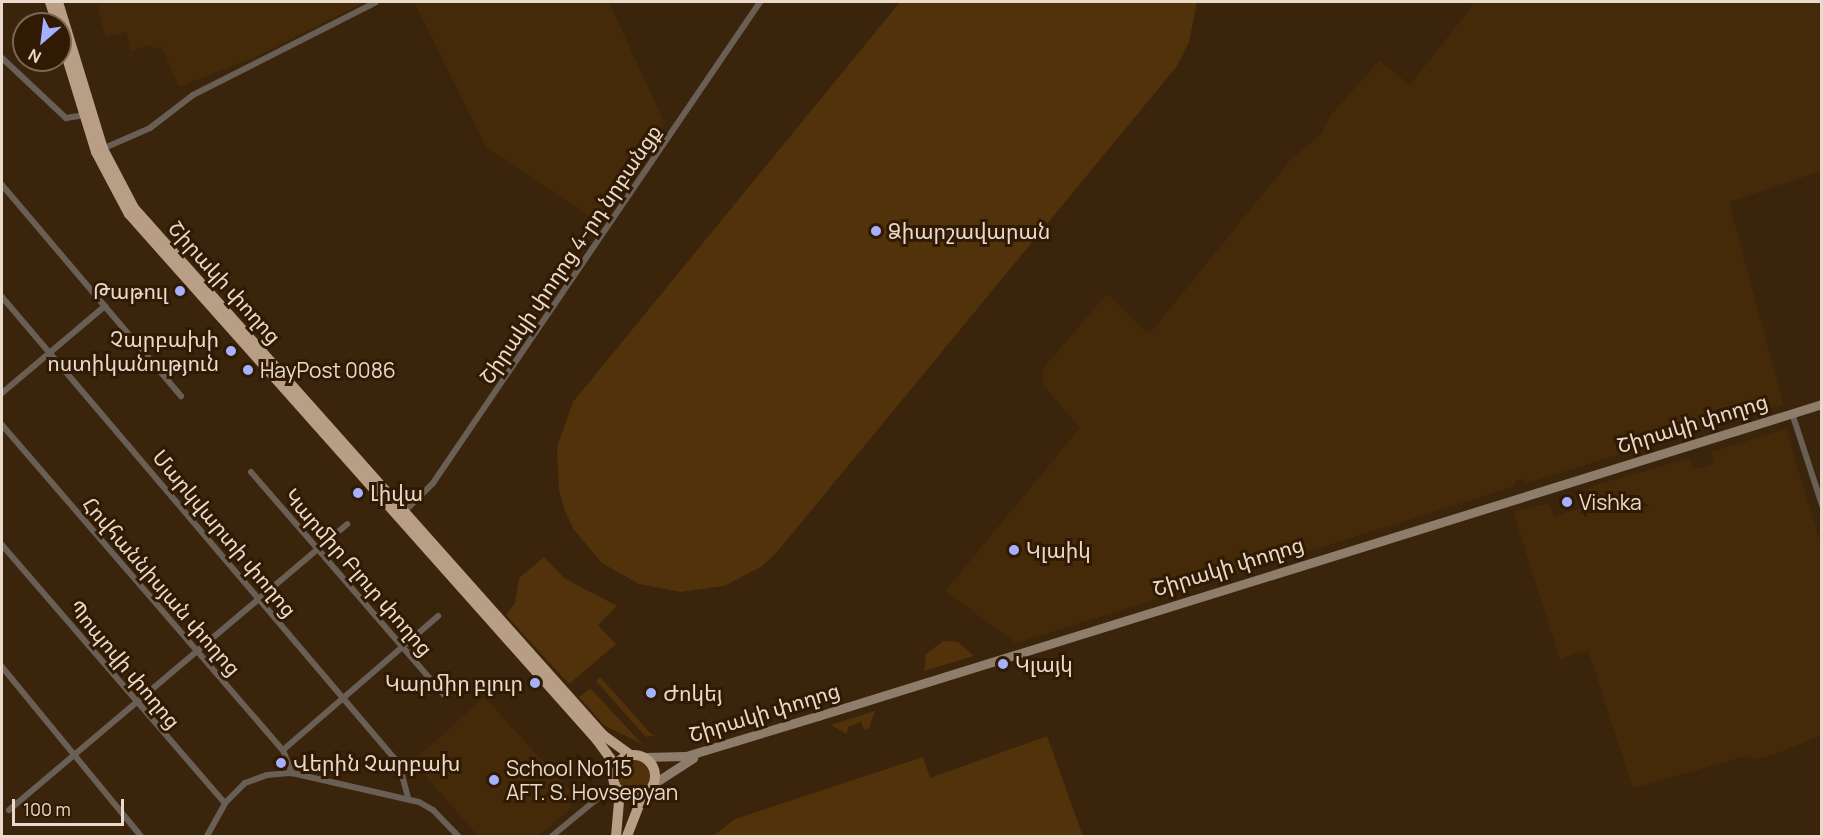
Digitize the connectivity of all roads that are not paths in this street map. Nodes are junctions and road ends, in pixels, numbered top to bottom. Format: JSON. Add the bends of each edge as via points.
{"nodes":[{"id":1,"x":58,"y":2,"type":"edge"},
{"id":2,"x":376,"y":2,"type":"edge"},
{"id":3,"x":760,"y":2,"type":"edge"},
{"id":4,"x":2,"y":58,"type":"edge"},
{"id":5,"x":72,"y":69,"type":"edge"},
{"id":6,"x":88,"y":115,"type":"junction"},
{"id":7,"x":99,"y":150,"type":"junction"},
{"id":8,"x":2,"y":185,"type":"edge"},
{"id":9,"x":2,"y":297,"type":"edge"},
{"id":10,"x":105,"y":306,"type":"junction"},
{"id":11,"x":50,"y":352,"type":"junction"},
{"id":12,"x":2,"y":393,"type":"edge"},
{"id":13,"x":181,"y":396,"type":"dead end"},
{"id":14,"x":1821,"y":406,"type":"edge"},
{"id":15,"x":1793,"y":415,"type":"junction"},
{"id":16,"x":2,"y":425,"type":"edge"},
{"id":17,"x":251,"y":472,"type":"dead end"},
{"id":18,"x":1821,"y":505,"type":"edge"},
{"id":19,"x":401,"y":514,"type":"junction"},
{"id":20,"x":347,"y":524,"type":"dead end"},
{"id":21,"x":2,"y":546,"type":"edge"},
{"id":22,"x":320,"y":550,"type":"junction"},
{"id":23,"x":260,"y":601,"type":"junction"},
{"id":24,"x":438,"y":616,"type":"dead end"},
{"id":25,"x":401,"y":647,"type":"junction"},
{"id":26,"x":197,"y":653,"type":"junction"},
{"id":27,"x":2,"y":667,"type":"edge"},
{"id":28,"x":443,"y":694,"type":"dead end"},
{"id":29,"x":344,"y":700,"type":"junction"},
{"id":30,"x":138,"y":705,"type":"junction"},
{"id":31,"x":283,"y":750,"type":"junction"},
{"id":32,"x":76,"y":755,"type":"junction"},
{"id":33,"x":631,"y":755,"type":"junction"},
{"id":34,"x":644,"y":757,"type":"junction"},
{"id":35,"x":616,"y":766,"type":"junction"},
{"id":36,"x":292,"y":773,"type":"junction"},
{"id":37,"x":653,"y":784,"type":"junction"},
{"id":38,"x":617,"y":787,"type":"junction"},
{"id":39,"x":643,"y":795,"type":"junction"},
{"id":40,"x":408,"y":798,"type":"junction"},
{"id":41,"x":225,"y":803,"type":"junction"},
{"id":42,"x":9,"y":810,"type":"dead end"},
{"id":43,"x":141,"y":837,"type":"edge"},
{"id":44,"x":207,"y":837,"type":"edge"},
{"id":45,"x":458,"y":837,"type":"edge"},
{"id":46,"x":552,"y":837,"type":"edge"},
{"id":47,"x":616,"y":837,"type":"edge"},
{"id":48,"x":627,"y":837,"type":"edge"}],
"edges":[{"from":1,"to":6,"type":"highway","name":"Շիրակի փողոց"},
{"from":2,"to":7,"type":"street","via":[[193,95],[150,128]]},
{"from":3,"to":19,"type":"street","name":"Շիրակի փողոց 4-րդ նրբանցք","via":[[433,483]]},
{"from":4,"to":6,"type":"street","via":[[66,118]]},
{"from":5,"to":6,"type":"highway","name":"Շիրակի փողոց"},
{"from":6,"to":7,"type":"highway","name":"Շիրակի փողոց"},
{"from":7,"to":19,"type":"highway","name":"Շիրակի փողոց","via":[[148,225]]},
{"from":8,"to":10,"type":"street"},
{"from":9,"to":11,"type":"street","name":"Մարկվարտի փողոց"},
{"from":10,"to":11,"type":"street"},
{"from":10,"to":13,"type":"street"},
{"from":11,"to":12,"type":"street"},
{"from":11,"to":23,"type":"street","name":"Մարկվարտի փողոց"},
{"from":14,"to":15,"type":"main road","name":"Շիրակի փողոց"},
{"from":15,"to":18,"type":"street"},
{"from":15,"to":34,"type":"main road","name":"Շիրակի փողոց","via":[[687,756]]},
{"from":15,"to":37,"type":"main road","name":"Շիրակի փողոց","via":[[688,760]]},
{"from":16,"to":26,"type":"street","name":"Հովհաննիսյան փողոց"},
{"from":17,"to":22,"type":"street","name":"Կարմիր Բլուր փողոց"},
{"from":19,"to":33,"type":"highway","name":"Շիրակի փողոց","via":[[603,735]]},
{"from":19,"to":35,"type":"highway","name":"Շիրակի փողոց"},
{"from":20,"to":22,"type":"street"},
{"from":21,"to":30,"type":"street","name":"Պոպովի փողոց"},
{"from":22,"to":23,"type":"street"},
{"from":22,"to":25,"type":"street","name":"Կարմիր Բլուր փողոց"},
{"from":23,"to":26,"type":"street"},
{"from":23,"to":29,"type":"street","name":"Մարկվարտի փողոց"},
{"from":24,"to":25,"type":"street"},
{"from":25,"to":28,"type":"street","name":"Կարմիր Բլուր փողոց"},
{"from":25,"to":29,"type":"street"},
{"from":26,"to":30,"type":"street"},
{"from":26,"to":31,"type":"street","name":"Հովհաննիսյան փողոց"},
{"from":27,"to":32,"type":"street"},
{"from":29,"to":31,"type":"street"},
{"from":29,"to":40,"type":"street","name":"Մարկվարտի փողոց","via":[[399,765]]},
{"from":30,"to":32,"type":"street"},
{"from":30,"to":41,"type":"street","name":"Պոպովի փողոց"},
{"from":31,"to":36,"type":"street","name":"Հովհաննիսյան փողոց"},
{"from":32,"to":42,"type":"street"},
{"from":32,"to":43,"type":"street"},
{"from":33,"to":34,"type":"highway","name":"Շիրակի փողոց"},
{"from":33,"to":35,"type":"highway"},
{"from":34,"to":37,"type":"highway","via":[[653,767]]},
{"from":35,"to":38,"type":"highway"},
{"from":36,"to":40,"type":"street"},
{"from":36,"to":41,"type":"street","via":[[267,775],[245,783]]},
{"from":37,"to":39,"type":"highway","name":"Շիրակի փողոց"},
{"from":38,"to":39,"type":"highway","via":[[630,796]]},
{"from":38,"to":46,"type":"street"},
{"from":38,"to":47,"type":"highway"},
{"from":39,"to":48,"type":"highway"},
{"from":40,"to":45,"type":"street","via":[[433,810]]},
{"from":41,"to":44,"type":"street"}]}
